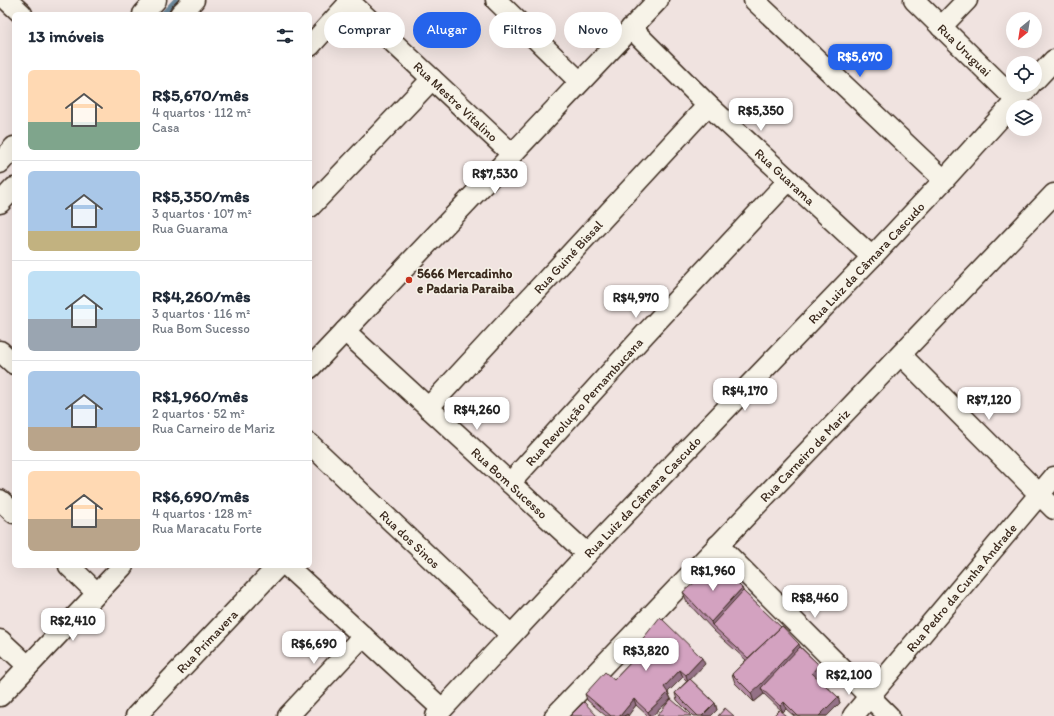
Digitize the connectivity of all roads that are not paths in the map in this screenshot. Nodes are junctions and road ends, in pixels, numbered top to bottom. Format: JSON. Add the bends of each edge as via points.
{"nodes":[{"id":1,"x":156,"y":0,"type":"edge"},
{"id":2,"x":194,"y":0,"type":"edge"},
{"id":3,"x":496,"y":0,"type":"edge"},
{"id":4,"x":754,"y":0,"type":"edge"},
{"id":5,"x":914,"y":0,"type":"edge"},
{"id":6,"x":967,"y":0,"type":"edge"},
{"id":7,"x":349,"y":1,"type":"edge"},
{"id":8,"x":655,"y":1,"type":"edge"},
{"id":9,"x":145,"y":12,"type":"edge"},
{"id":10,"x":182,"y":12,"type":"edge"},
{"id":11,"x":941,"y":27,"type":"junction"},
{"id":12,"x":631,"y":28,"type":"junction"},
{"id":13,"x":312,"y":44,"type":"edge"},
{"id":14,"x":1054,"y":60,"type":"edge"},
{"id":15,"x":1042,"y":73,"type":"edge"},
{"id":16,"x":432,"y":80,"type":"junction"},
{"id":17,"x":580,"y":82,"type":"junction"},
{"id":18,"x":1023,"y":92,"type":"edge"},
{"id":19,"x":1016,"y":100,"type":"joint"},
{"id":20,"x":708,"y":105,"type":"junction"},
{"id":21,"x":1006,"y":111,"type":"edge"},
{"id":22,"x":512,"y":154,"type":"junction"},
{"id":23,"x":789,"y":180,"type":"junction"},
{"id":24,"x":944,"y":180,"type":"junction"},
{"id":25,"x":12,"y":190,"type":"edge"},
{"id":26,"x":1054,"y":194,"type":"edge"},
{"id":27,"x":0,"y":203,"type":"edge"},
{"id":28,"x":312,"y":205,"type":"edge"},
{"id":29,"x":872,"y":256,"type":"junction"},
{"id":30,"x":345,"y":331,"type":"junction"},
{"id":31,"x":0,"y":351,"type":"edge"},
{"id":32,"x":901,"y":355,"type":"junction"},
{"id":33,"x":12,"y":362,"type":"edge"},
{"id":34,"x":312,"y":366,"type":"edge"},
{"id":35,"x":428,"y":408,"type":"junction"},
{"id":36,"x":312,"y":446,"type":"edge"},
{"id":37,"x":1054,"y":477,"type":"edge"},
{"id":38,"x":510,"y":482,"type":"junction"},
{"id":39,"x":1039,"y":494,"type":"junction"},
{"id":40,"x":0,"y":500,"type":"edge"},
{"id":41,"x":1054,"y":509,"type":"edge"},
{"id":42,"x":12,"y":511,"type":"edge"},
{"id":43,"x":718,"y":545,"type":"junction"},
{"id":44,"x":587,"y":554,"type":"junction"},
{"id":45,"x":71,"y":568,"type":"edge"},
{"id":46,"x":121,"y":568,"type":"edge"},
{"id":47,"x":276,"y":568,"type":"edge"},
{"id":48,"x":289,"y":568,"type":"edge"},
{"id":49,"x":97,"y":593,"type":"junction"},
{"id":50,"x":511,"y":635,"type":"junction"},
{"id":51,"x":363,"y":636,"type":"junction"},
{"id":52,"x":0,"y":640,"type":"edge"},
{"id":53,"x":28,"y":666,"type":"junction"},
{"id":54,"x":0,"y":696,"type":"edge"},
{"id":55,"x":870,"y":696,"type":"junction"},
{"id":56,"x":439,"y":713,"type":"edge"},
{"id":57,"x":136,"y":716,"type":"edge"},
{"id":58,"x":288,"y":716,"type":"edge"},
{"id":59,"x":555,"y":716,"type":"edge"},
{"id":60,"x":853,"y":716,"type":"edge"},
{"id":61,"x":889,"y":716,"type":"edge"}],
"edges":[{"from":1,"to":9,"type":"street"},
{"from":2,"to":10,"type":"street"},
{"from":3,"to":17,"type":"street"},
{"from":4,"to":24,"type":"street"},
{"from":5,"to":11,"type":"street","name":"Rua Uruguai"},
{"from":6,"to":11,"type":"street"},
{"from":7,"to":13,"type":"street"},
{"from":7,"to":16,"type":"street","name":"Rua Mestre Vitalino"},
{"from":8,"to":12,"type":"street"},
{"from":11,"to":19,"type":"street","name":"Rua Uruguai"},
{"from":12,"to":17,"type":"street"},
{"from":12,"to":20,"type":"street","name":"Rua Guarama"},
{"from":14,"to":15,"type":"street"},
{"from":16,"to":22,"type":"street","name":"Rua Mestre Vitalino"},
{"from":16,"to":28,"type":"street"},
{"from":17,"to":22,"type":"street"},
{"from":18,"to":19,"type":"street","name":"Rua Luiz da Câmara Cascudo"},
{"from":20,"to":23,"type":"street","name":"Rua Guarama"},
{"from":20,"to":35,"type":"street","name":"Rua Guiné Bissal"},
{"from":21,"to":24,"type":"street","name":"Rua Luiz da Câmara Cascudo"},
{"from":22,"to":30,"type":"street"},
{"from":23,"to":29,"type":"street","name":"Rua Guarama"},
{"from":23,"to":38,"type":"street","name":"Rua Revolução Pernambucana"},
{"from":24,"to":29,"type":"street","name":"Rua Luiz da Câmara Cascudo"},
{"from":25,"to":27,"type":"street"},
{"from":26,"to":32,"type":"street","name":"Rua Carneiro de Mariz"},
{"from":29,"to":44,"type":"street","name":"Rua Luiz da Câmara Cascudo"},
{"from":30,"to":34,"type":"street"},
{"from":30,"to":35,"type":"street","name":"Rua Bom Sucesso"},
{"from":31,"to":33,"type":"street"},
{"from":32,"to":39,"type":"street"},
{"from":32,"to":43,"type":"street","name":"Rua Carneiro de Mariz"},
{"from":35,"to":38,"type":"street","name":"Rua Bom Sucesso"},
{"from":36,"to":50,"type":"street","name":"Rua dos Sinos"},
{"from":37,"to":39,"type":"street","name":"Rua Pedro da Cunha Andrade"},
{"from":38,"to":44,"type":"street","name":"Rua Bom Sucesso"},
{"from":39,"to":41,"type":"street"},
{"from":39,"to":55,"type":"street","name":"Rua Pedro da Cunha Andrade"},
{"from":40,"to":42,"type":"street"},
{"from":43,"to":55,"type":"street"},
{"from":43,"to":59,"type":"street","name":"Rua Carneiro de Mariz"},
{"from":44,"to":50,"type":"street","name":"Rua Luiz da Câmara Cascudo"},
{"from":45,"to":49,"type":"street"},
{"from":46,"to":49,"type":"street"},
{"from":47,"to":57,"type":"street","name":"Rua Primavera"},
{"from":48,"to":51,"type":"street"},
{"from":49,"to":53,"type":"street"},
{"from":50,"to":56,"type":"street","name":"Rua Luiz da Câmara Cascudo"},
{"from":51,"to":56,"type":"street"},
{"from":51,"to":58,"type":"street"},
{"from":52,"to":53,"type":"street"},
{"from":53,"to":54,"type":"street"},
{"from":55,"to":60,"type":"street","name":"Rua Pedro da Cunha Andrade"},
{"from":55,"to":61,"type":"street"}]}
